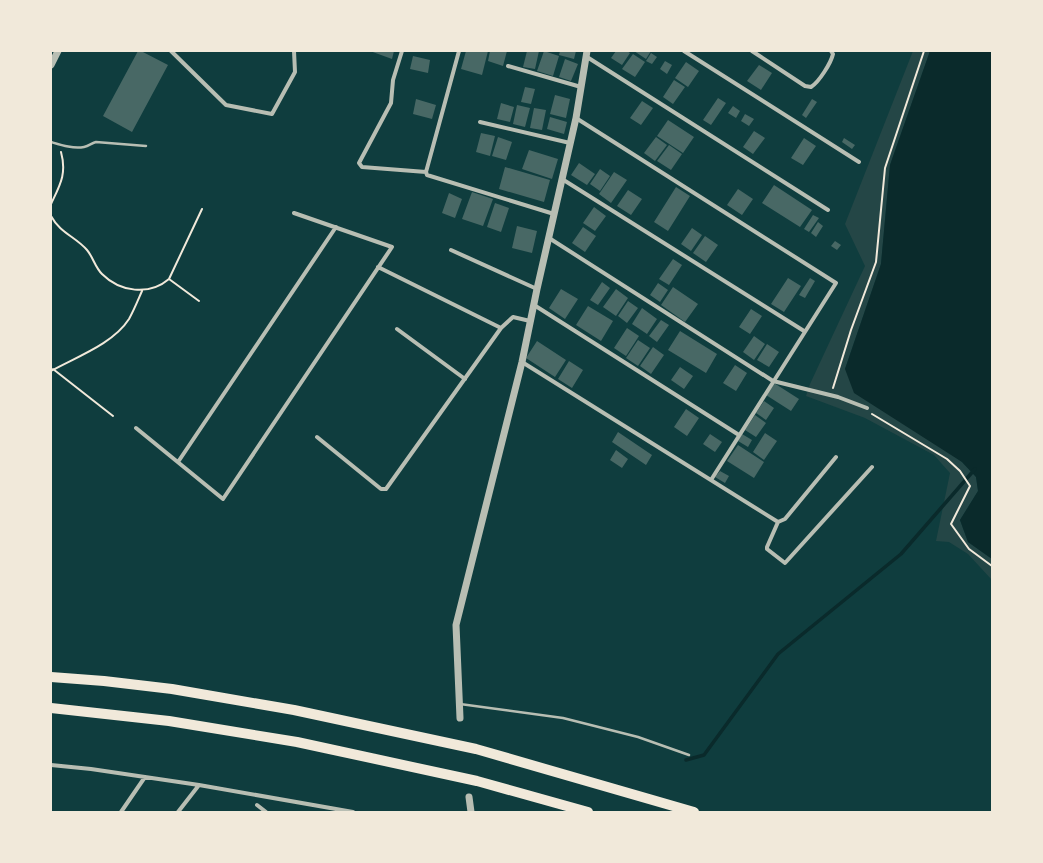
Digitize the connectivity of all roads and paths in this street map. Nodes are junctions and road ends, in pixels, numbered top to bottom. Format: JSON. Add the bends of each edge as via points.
{"nodes":[{"id":1,"x":58,"y":51,"type":"edge"},
{"id":2,"x":171,"y":51,"type":"edge"},
{"id":3,"x":294,"y":51,"type":"edge"},
{"id":4,"x":402,"y":51,"type":"edge"},
{"id":5,"x":458,"y":51,"type":"edge"},
{"id":6,"x":684,"y":51,"type":"edge"},
{"id":7,"x":752,"y":51,"type":"edge"},
{"id":8,"x":831,"y":51,"type":"edge"},
{"id":9,"x":924,"y":51,"type":"edge"},
{"id":10,"x":587,"y":54,"type":"edge"},
{"id":11,"x":51,"y":65,"type":"edge"},
{"id":12,"x":508,"y":66,"type":"dead end"},
{"id":13,"x":581,"y":87,"type":"junction"},
{"id":14,"x":576,"y":118,"type":"junction"},
{"id":15,"x":480,"y":122,"type":"dead end"},
{"id":16,"x":52,"y":142,"type":"edge"},
{"id":17,"x":570,"y":143,"type":"junction"},
{"id":18,"x":146,"y":146,"type":"dead end"},
{"id":19,"x":859,"y":162,"type":"dead end"},
{"id":20,"x":426,"y":172,"type":"junction"},
{"id":21,"x":562,"y":179,"type":"junction"},
{"id":22,"x":51,"y":204,"type":"edge"},
{"id":23,"x":202,"y":209,"type":"dead end"},
{"id":24,"x":828,"y":210,"type":"dead end"},
{"id":25,"x":294,"y":213,"type":"dead end"},
{"id":26,"x":554,"y":214,"type":"junction"},
{"id":27,"x":51,"y":216,"type":"edge"},
{"id":28,"x":336,"y":227,"type":"junction"},
{"id":29,"x":548,"y":238,"type":"junction"},
{"id":30,"x":451,"y":250,"type":"dead end"},
{"id":31,"x":378,"y":267,"type":"junction"},
{"id":32,"x":169,"y":279,"type":"junction"},
{"id":33,"x":537,"y":289,"type":"junction"},
{"id":34,"x":142,"y":291,"type":"junction"},
{"id":35,"x":199,"y":301,"type":"dead end"},
{"id":36,"x":534,"y":305,"type":"junction"},
{"id":37,"x":530,"y":321,"type":"junction"},
{"id":38,"x":502,"y":328,"type":"junction"},
{"id":39,"x":397,"y":330,"type":"dead end"},
{"id":40,"x":804,"y":331,"type":"junction"},
{"id":41,"x":522,"y":362,"type":"junction"},
{"id":42,"x":52,"y":370,"type":"edge"},
{"id":43,"x":466,"y":380,"type":"junction"},
{"id":44,"x":773,"y":381,"type":"junction"},
{"id":45,"x":832,"y":390,"type":"dead end"},
{"id":46,"x":867,"y":409,"type":"joint"},
{"id":47,"x":113,"y":416,"type":"dead end"},
{"id":48,"x":136,"y":428,"type":"dead end"},
{"id":49,"x":739,"y":435,"type":"junction"},
{"id":50,"x":317,"y":437,"type":"dead end"},
{"id":51,"x":836,"y":458,"type":"dead end"},
{"id":52,"x":178,"y":462,"type":"junction"},
{"id":53,"x":872,"y":467,"type":"dead end"},
{"id":54,"x":711,"y":480,"type":"junction"},
{"id":55,"x":778,"y":522,"type":"junction"},
{"id":56,"x":992,"y":566,"type":"edge"},
{"id":57,"x":51,"y":677,"type":"edge"},
{"id":58,"x":460,"y":704,"type":"junction"},
{"id":59,"x":51,"y":708,"type":"edge"},
{"id":60,"x":460,"y":718,"type":"dead end"},
{"id":61,"x":689,"y":755,"type":"dead end"},
{"id":62,"x":51,"y":765,"type":"edge"},
{"id":63,"x":145,"y":777,"type":"junction"},
{"id":64,"x":199,"y":785,"type":"junction"},
{"id":65,"x":469,"y":797,"type":"dead end"},
{"id":66,"x":257,"y":805,"type":"dead end"},
{"id":67,"x":340,"y":811,"type":"edge"},
{"id":68,"x":121,"y":812,"type":"edge"},
{"id":69,"x":178,"y":812,"type":"edge"},
{"id":70,"x":266,"y":812,"type":"edge"},
{"id":71,"x":352,"y":812,"type":"edge"},
{"id":72,"x":471,"y":812,"type":"edge"},
{"id":73,"x":588,"y":812,"type":"edge"},
{"id":74,"x":694,"y":812,"type":"edge"}],
"edges":[{"from":1,"to":11,"type":"street"},
{"from":2,"to":3,"type":"street","via":[[226,105],[272,114],[295,72]]},
{"from":4,"to":20,"type":"street","via":[[393,80],[391,103],[359,163],[362,167]]},
{"from":5,"to":20,"type":"street"},
{"from":6,"to":19,"type":"street"},
{"from":7,"to":8,"type":"street","via":[[805,86],[811,87],[816,84],[832,59]]},
{"from":9,"to":45,"type":"path","via":[[885,168],[876,262]]},
{"from":10,"to":13,"type":"street"},
{"from":10,"to":24,"type":"street"},
{"from":12,"to":13,"type":"street"},
{"from":13,"to":14,"type":"street"},
{"from":14,"to":17,"type":"street"},
{"from":14,"to":40,"type":"street","via":[[836,283]]},
{"from":15,"to":17,"type":"street"},
{"from":16,"to":18,"type":"lane","via":[[75,148],[90,146],[96,142]]},
{"from":16,"to":22,"type":"path","via":[[61,152],[64,164],[62,180]]},
{"from":17,"to":21,"type":"street"},
{"from":20,"to":26,"type":"street","via":[[430,176]]},
{"from":21,"to":26,"type":"street"},
{"from":21,"to":40,"type":"street"},
{"from":23,"to":32,"type":"path"},
{"from":25,"to":28,"type":"street"},
{"from":26,"to":29,"type":"street"},
{"from":27,"to":34,"type":"path","via":[[62,230],[87,249],[103,275],[125,288]]},
{"from":28,"to":31,"type":"street","via":[[392,247]]},
{"from":28,"to":52,"type":"street"},
{"from":29,"to":33,"type":"street"},
{"from":29,"to":44,"type":"street"},
{"from":30,"to":33,"type":"street"},
{"from":31,"to":38,"type":"street"},
{"from":31,"to":52,"type":"street","via":[[223,499]]},
{"from":32,"to":34,"type":"path","via":[[160,286]]},
{"from":32,"to":35,"type":"path"},
{"from":33,"to":36,"type":"street"},
{"from":34,"to":42,"type":"path","via":[[129,319],[121,329],[107,341]]},
{"from":36,"to":37,"type":"street"},
{"from":36,"to":49,"type":"street"},
{"from":37,"to":38,"type":"street","via":[[513,317]]},
{"from":37,"to":41,"type":"street"},
{"from":38,"to":43,"type":"street"},
{"from":39,"to":43,"type":"street"},
{"from":40,"to":44,"type":"street"},
{"from":41,"to":54,"type":"street"},
{"from":41,"to":58,"type":"street","via":[[456,625]]},
{"from":42,"to":47,"type":"path"},
{"from":43,"to":50,"type":"street","via":[[386,489],[381,489]]},
{"from":44,"to":46,"type":"street","via":[[838,397]]},
{"from":44,"to":49,"type":"street"},
{"from":46,"to":56,"type":"path","via":[[948,459],[960,471],[970,486],[951,524],[969,549]]},
{"from":48,"to":52,"type":"street"},
{"from":49,"to":54,"type":"street"},
{"from":51,"to":55,"type":"street","via":[[785,519]]},
{"from":53,"to":55,"type":"street","via":[[785,563],[767,548]]},
{"from":54,"to":55,"type":"street"},
{"from":57,"to":74,"type":"highway","via":[[172,689],[294,710],[476,749]]},
{"from":58,"to":60,"type":"street"},
{"from":58,"to":61,"type":"lane","via":[[563,718],[638,737]]},
{"from":59,"to":73,"type":"highway","via":[[169,721],[297,742],[477,781]]},
{"from":62,"to":63,"type":"street"},
{"from":63,"to":64,"type":"street"},
{"from":63,"to":68,"type":"street"},
{"from":64,"to":67,"type":"street"},
{"from":64,"to":69,"type":"street"},
{"from":65,"to":72,"type":"street"},
{"from":66,"to":70,"type":"street"},
{"from":67,"to":71,"type":"street"}]}
